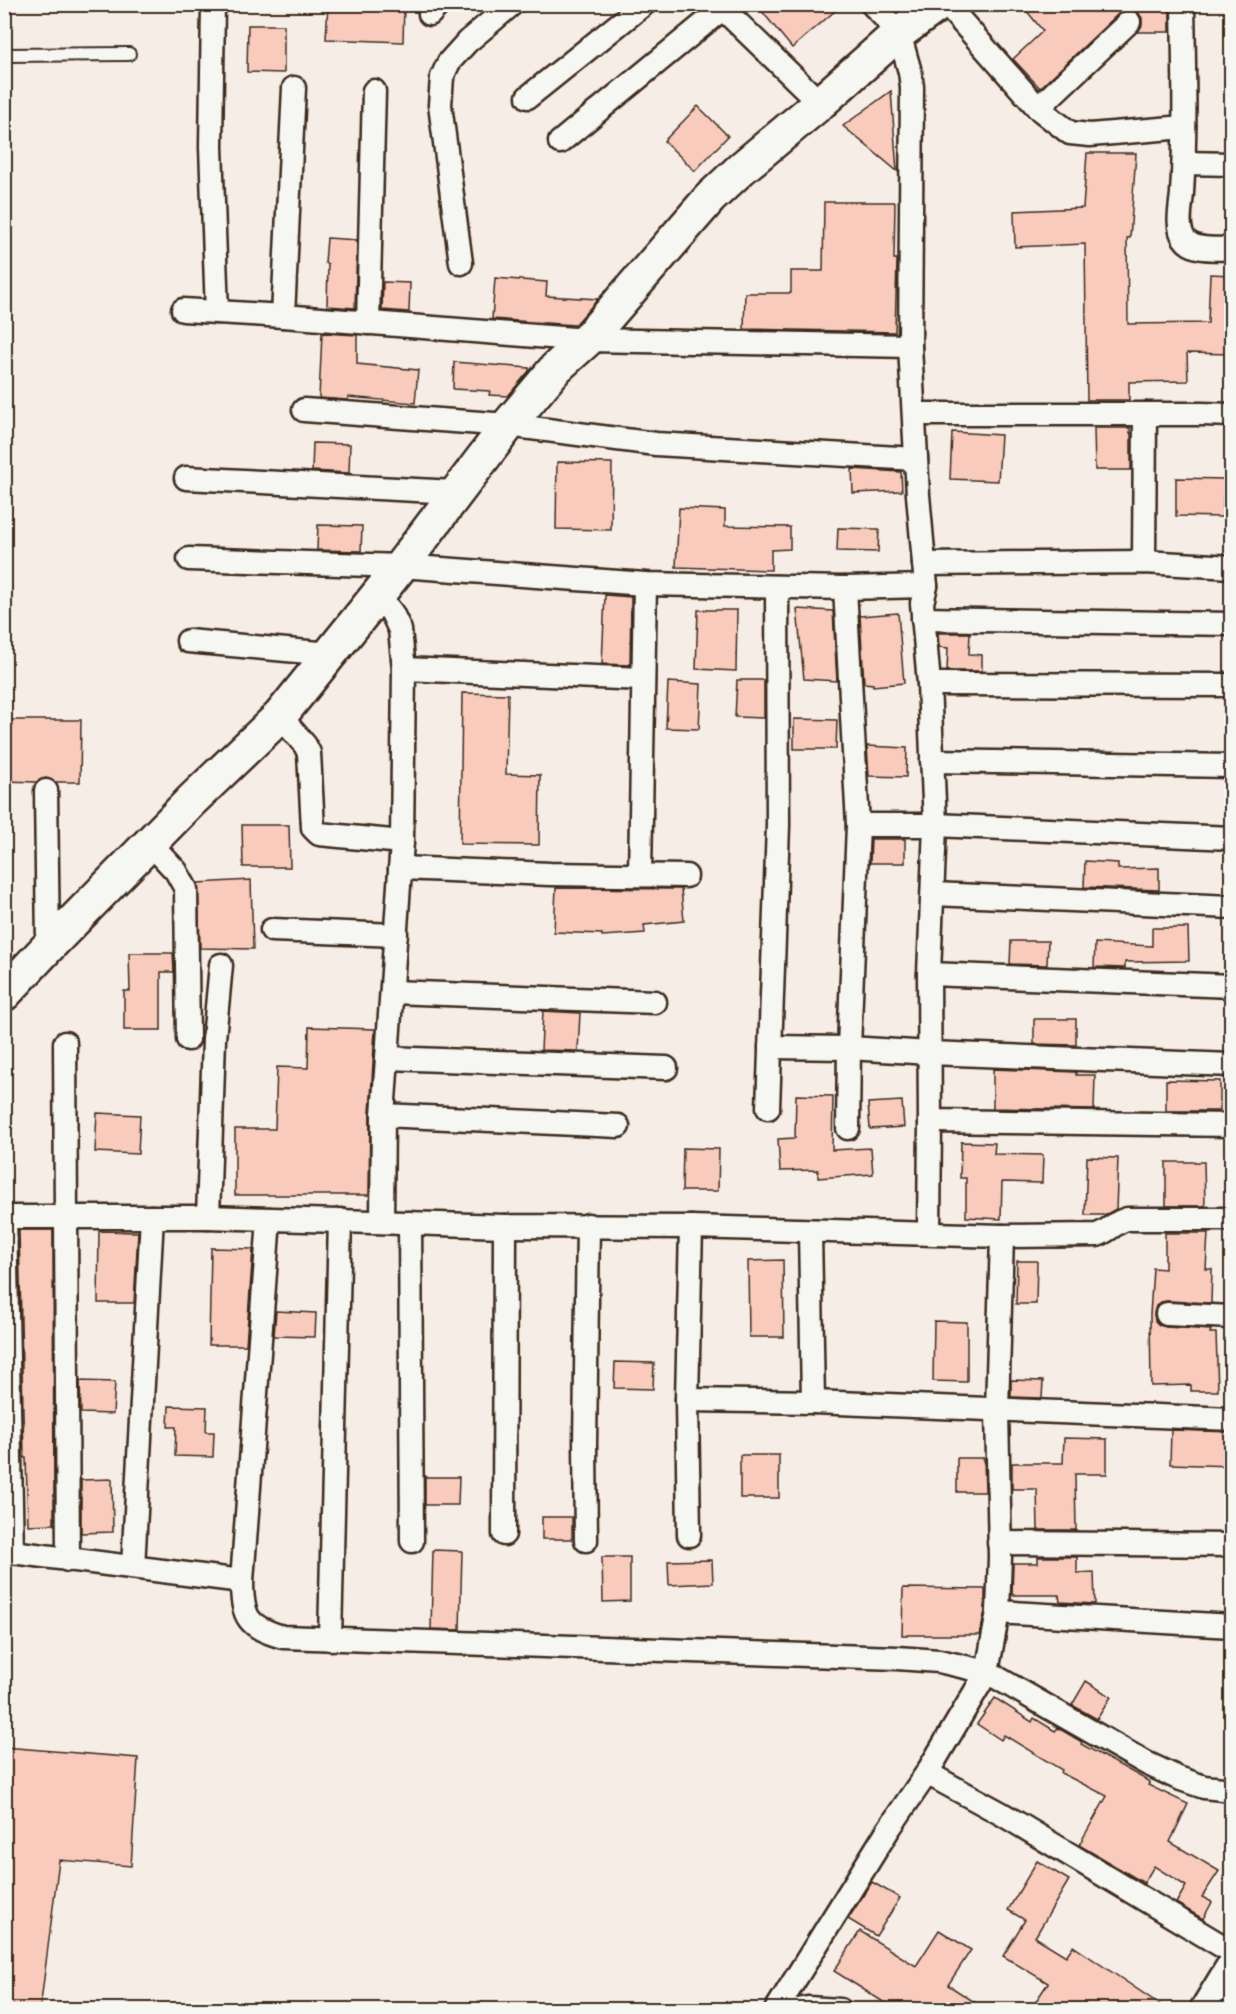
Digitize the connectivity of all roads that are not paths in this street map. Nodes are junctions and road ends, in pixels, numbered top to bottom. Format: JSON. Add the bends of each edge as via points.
{"nodes":[{"id":1,"x":213,"y":4,"type":"edge"},
{"id":2,"x":512,"y":4,"type":"edge"},
{"id":3,"x":644,"y":4,"type":"edge"},
{"id":4,"x":872,"y":4,"type":"edge"},
{"id":5,"x":939,"y":4,"type":"edge"},
{"id":6,"x":946,"y":4,"type":"edge"},
{"id":7,"x":1183,"y":4,"type":"edge"},
{"id":8,"x":720,"y":7,"type":"edge"},
{"id":9,"x":1129,"y":22,"type":"dead end"},
{"id":10,"x":899,"y":33,"type":"junction"},
{"id":11,"x":129,"y":54,"type":"dead end"},
{"id":12,"x":4,"y":55,"type":"edge"},
{"id":13,"x":294,"y":88,"type":"dead end"},
{"id":14,"x":374,"y":91,"type":"dead end"},
{"id":15,"x":528,"y":97,"type":"dead end"},
{"id":16,"x":820,"y":103,"type":"junction"},
{"id":17,"x":1038,"y":108,"type":"junction"},
{"id":18,"x":1184,"y":128,"type":"junction"},
{"id":19,"x":560,"y":142,"type":"dead end"},
{"id":20,"x":1184,"y":163,"type":"junction"},
{"id":21,"x":1232,"y":164,"type":"edge"},
{"id":22,"x":1232,"y":249,"type":"edge"},
{"id":23,"x":461,"y":263,"type":"dead end"},
{"id":24,"x":183,"y":310,"type":"dead end"},
{"id":25,"x":217,"y":312,"type":"junction"},
{"id":26,"x":283,"y":316,"type":"junction"},
{"id":27,"x":368,"y":323,"type":"junction"},
{"id":28,"x":587,"y":340,"type":"junction"},
{"id":29,"x":910,"y":346,"type":"junction"},
{"id":30,"x":304,"y":410,"type":"dead end"},
{"id":31,"x":915,"y":414,"type":"junction"},
{"id":32,"x":1145,"y":414,"type":"junction"},
{"id":33,"x":1232,"y":415,"type":"edge"},
{"id":34,"x":508,"y":425,"type":"junction"},
{"id":35,"x":916,"y":459,"type":"junction"},
{"id":36,"x":186,"y":478,"type":"dead end"},
{"id":37,"x":455,"y":492,"type":"junction"},
{"id":38,"x":189,"y":559,"type":"dead end"},
{"id":39,"x":1144,"y":562,"type":"junction"},
{"id":40,"x":924,"y":564,"type":"junction"},
{"id":41,"x":401,"y":566,"type":"junction"},
{"id":42,"x":1232,"y":567,"type":"edge"},
{"id":43,"x":645,"y":584,"type":"junction"},
{"id":44,"x":926,"y":586,"type":"junction"},
{"id":45,"x":777,"y":587,"type":"junction"},
{"id":46,"x":845,"y":588,"type":"junction"},
{"id":47,"x":378,"y":595,"type":"junction"},
{"id":48,"x":923,"y":619,"type":"junction"},
{"id":49,"x":1232,"y":624,"type":"edge"},
{"id":50,"x":188,"y":641,"type":"dead end"},
{"id":51,"x":330,"y":654,"type":"junction"},
{"id":52,"x":404,"y":669,"type":"junction"},
{"id":53,"x":643,"y":679,"type":"junction"},
{"id":54,"x":929,"y":684,"type":"junction"},
{"id":55,"x":1232,"y":685,"type":"edge"},
{"id":56,"x":280,"y":717,"type":"junction"},
{"id":57,"x":932,"y":761,"type":"junction"},
{"id":58,"x":1232,"y":766,"type":"edge"},
{"id":59,"x":46,"y":791,"type":"dead end"},
{"id":60,"x":858,"y":825,"type":"junction"},
{"id":61,"x":935,"y":825,"type":"junction"},
{"id":62,"x":1232,"y":838,"type":"edge"},
{"id":63,"x":402,"y":842,"type":"junction"},
{"id":64,"x":150,"y":843,"type":"junction"},
{"id":65,"x":400,"y":868,"type":"junction"},
{"id":66,"x":640,"y":875,"type":"junction"},
{"id":67,"x":686,"y":876,"type":"dead end"},
{"id":68,"x":933,"y":894,"type":"junction"},
{"id":69,"x":1232,"y":907,"type":"edge"},
{"id":70,"x":272,"y":930,"type":"dead end"},
{"id":71,"x":396,"y":935,"type":"junction"},
{"id":72,"x":48,"y":947,"type":"junction"},
{"id":73,"x":221,"y":965,"type":"dead end"},
{"id":74,"x":929,"y":974,"type":"junction"},
{"id":75,"x":1232,"y":986,"type":"edge"},
{"id":76,"x":392,"y":992,"type":"junction"},
{"id":77,"x":4,"y":994,"type":"edge"},
{"id":78,"x":655,"y":1002,"type":"dead end"},
{"id":79,"x":188,"y":1039,"type":"dead end"},
{"id":80,"x":65,"y":1043,"type":"dead end"},
{"id":81,"x":770,"y":1047,"type":"junction"},
{"id":82,"x":849,"y":1048,"type":"junction"},
{"id":83,"x":930,"y":1053,"type":"junction"},
{"id":84,"x":387,"y":1058,"type":"junction"},
{"id":85,"x":1232,"y":1065,"type":"edge"},
{"id":86,"x":666,"y":1068,"type":"dead end"},
{"id":87,"x":768,"y":1108,"type":"dead end"},
{"id":88,"x":383,"y":1115,"type":"junction"},
{"id":89,"x":930,"y":1120,"type":"junction"},
{"id":90,"x":1232,"y":1125,"type":"edge"},
{"id":91,"x":618,"y":1126,"type":"dead end"},
{"id":92,"x":848,"y":1128,"type":"dead end"},
{"id":93,"x":5,"y":1216,"type":"edge"},
{"id":94,"x":68,"y":1216,"type":"junction"},
{"id":95,"x":152,"y":1216,"type":"junction"},
{"id":96,"x":208,"y":1216,"type":"junction"},
{"id":97,"x":269,"y":1219,"type":"junction"},
{"id":98,"x":1232,"y":1219,"type":"edge"},
{"id":99,"x":340,"y":1220,"type":"junction"},
{"id":100,"x":382,"y":1221,"type":"junction"},
{"id":101,"x":410,"y":1223,"type":"junction"},
{"id":102,"x":588,"y":1225,"type":"junction"},
{"id":103,"x":505,"y":1226,"type":"junction"},
{"id":104,"x":691,"y":1227,"type":"junction"},
{"id":105,"x":810,"y":1232,"type":"junction"},
{"id":106,"x":929,"y":1233,"type":"junction"},
{"id":107,"x":1002,"y":1236,"type":"junction"},
{"id":108,"x":1167,"y":1314,"type":"dead end"},
{"id":109,"x":1232,"y":1317,"type":"edge"},
{"id":110,"x":687,"y":1400,"type":"junction"},
{"id":111,"x":813,"y":1401,"type":"junction"},
{"id":112,"x":997,"y":1410,"type":"junction"},
{"id":113,"x":1232,"y":1419,"type":"edge"},
{"id":114,"x":504,"y":1534,"type":"dead end"},
{"id":115,"x":688,"y":1535,"type":"dead end"},
{"id":116,"x":586,"y":1540,"type":"dead end"},
{"id":117,"x":412,"y":1541,"type":"dead end"},
{"id":118,"x":999,"y":1543,"type":"junction"},
{"id":119,"x":1232,"y":1545,"type":"edge"},
{"id":120,"x":8,"y":1551,"type":"edge"},
{"id":121,"x":68,"y":1560,"type":"junction"},
{"id":122,"x":133,"y":1567,"type":"junction"},
{"id":123,"x":242,"y":1581,"type":"junction"},
{"id":124,"x":998,"y":1612,"type":"junction"},
{"id":125,"x":1232,"y":1626,"type":"edge"},
{"id":126,"x":330,"y":1639,"type":"junction"},
{"id":127,"x":987,"y":1672,"type":"junction"},
{"id":128,"x":927,"y":1773,"type":"junction"},
{"id":129,"x":1232,"y":1790,"type":"edge"},
{"id":130,"x":1232,"y":1952,"type":"edge"},
{"id":131,"x":1232,"y":1969,"type":"edge"},
{"id":132,"x":1210,"y":2008,"type":"edge"},
{"id":133,"x":776,"y":2010,"type":"edge"},
{"id":134,"x":799,"y":2010,"type":"edge"},
{"id":135,"x":840,"y":2010,"type":"edge"}],
"edges":[{"from":1,"to":25,"type":"street","via":[[211,147]]},
{"from":2,"to":23,"type":"street","via":[[467,42],[449,62],[442,77],[440,105]]},
{"from":3,"to":15,"type":"street"},
{"from":4,"to":10,"type":"street"},
{"from":5,"to":10,"type":"street"},
{"from":6,"to":17,"type":"street"},
{"from":7,"to":18,"type":"street"},
{"from":8,"to":16,"type":"street"},
{"from":8,"to":19,"type":"street"},
{"from":9,"to":17,"type":"street"},
{"from":10,"to":16,"type":"street"},
{"from":10,"to":29,"type":"street","via":[[912,87]]},
{"from":11,"to":12,"type":"lane"},
{"from":13,"to":26,"type":"street"},
{"from":14,"to":27,"type":"street"},
{"from":16,"to":28,"type":"street","via":[[710,198]]},
{"from":17,"to":18,"type":"street","via":[[1059,126],[1079,135]]},
{"from":18,"to":20,"type":"street"},
{"from":20,"to":21,"type":"street"},
{"from":20,"to":22,"type":"street","via":[[1180,227],[1185,240],[1198,247]]},
{"from":24,"to":25,"type":"street"},
{"from":25,"to":26,"type":"street"},
{"from":26,"to":27,"type":"street"},
{"from":27,"to":28,"type":"street"},
{"from":28,"to":29,"type":"street"},
{"from":28,"to":34,"type":"street"},
{"from":29,"to":31,"type":"street"},
{"from":30,"to":34,"type":"street"},
{"from":31,"to":32,"type":"street"},
{"from":31,"to":35,"type":"street"},
{"from":32,"to":33,"type":"street"},
{"from":32,"to":39,"type":"street"},
{"from":34,"to":35,"type":"street","via":[[656,444]]},
{"from":34,"to":37,"type":"street"},
{"from":35,"to":40,"type":"street"},
{"from":36,"to":37,"type":"street"},
{"from":37,"to":41,"type":"street"},
{"from":38,"to":41,"type":"street"},
{"from":39,"to":40,"type":"street"},
{"from":39,"to":42,"type":"street"},
{"from":40,"to":44,"type":"street"},
{"from":41,"to":43,"type":"street"},
{"from":41,"to":47,"type":"street"},
{"from":43,"to":45,"type":"street"},
{"from":43,"to":53,"type":"street"},
{"from":44,"to":46,"type":"street"},
{"from":44,"to":48,"type":"street"},
{"from":45,"to":46,"type":"street"},
{"from":45,"to":81,"type":"street","via":[[778,825]]},
{"from":46,"to":60,"type":"street"},
{"from":47,"to":51,"type":"street"},
{"from":47,"to":52,"type":"street","via":[[400,630]]},
{"from":48,"to":49,"type":"street"},
{"from":48,"to":54,"type":"street"},
{"from":50,"to":51,"type":"street"},
{"from":51,"to":56,"type":"street"},
{"from":52,"to":53,"type":"street"},
{"from":52,"to":63,"type":"street"},
{"from":53,"to":66,"type":"street"},
{"from":54,"to":55,"type":"street"},
{"from":54,"to":57,"type":"street"},
{"from":56,"to":63,"type":"street","via":[[309,753],[313,828],[319,834]]},
{"from":56,"to":64,"type":"street"},
{"from":57,"to":58,"type":"street"},
{"from":57,"to":61,"type":"street"},
{"from":59,"to":72,"type":"street"},
{"from":60,"to":61,"type":"street"},
{"from":60,"to":82,"type":"street"},
{"from":61,"to":62,"type":"street"},
{"from":61,"to":68,"type":"street"},
{"from":63,"to":65,"type":"street"},
{"from":64,"to":72,"type":"street"},
{"from":64,"to":79,"type":"street","via":[[176,871],[186,889]]},
{"from":65,"to":66,"type":"street"},
{"from":65,"to":71,"type":"street"},
{"from":66,"to":67,"type":"street"},
{"from":68,"to":69,"type":"street"},
{"from":68,"to":74,"type":"street"},
{"from":70,"to":71,"type":"street"},
{"from":71,"to":76,"type":"street"},
{"from":72,"to":77,"type":"street"},
{"from":73,"to":96,"type":"street","via":[[214,1039]]},
{"from":74,"to":75,"type":"street"},
{"from":74,"to":83,"type":"street"},
{"from":76,"to":78,"type":"street"},
{"from":76,"to":84,"type":"street"},
{"from":80,"to":94,"type":"street"},
{"from":81,"to":82,"type":"street"},
{"from":81,"to":87,"type":"street"},
{"from":82,"to":83,"type":"street"},
{"from":82,"to":92,"type":"street"},
{"from":83,"to":85,"type":"street"},
{"from":83,"to":89,"type":"street"},
{"from":84,"to":86,"type":"street"},
{"from":84,"to":88,"type":"street"},
{"from":88,"to":91,"type":"street"},
{"from":88,"to":100,"type":"street"},
{"from":89,"to":90,"type":"street"},
{"from":89,"to":106,"type":"street"},
{"from":93,"to":94,"type":"street"},
{"from":93,"to":120,"type":"street"},
{"from":94,"to":95,"type":"street"},
{"from":94,"to":121,"type":"street"},
{"from":95,"to":96,"type":"street"},
{"from":95,"to":122,"type":"street"},
{"from":96,"to":97,"type":"street"},
{"from":97,"to":99,"type":"street"},
{"from":97,"to":123,"type":"street"},
{"from":98,"to":107,"type":"street","via":[[1127,1218],[1097,1235]]},
{"from":99,"to":100,"type":"street"},
{"from":99,"to":126,"type":"street"},
{"from":100,"to":101,"type":"street"},
{"from":101,"to":103,"type":"street"},
{"from":101,"to":117,"type":"street"},
{"from":102,"to":103,"type":"street"},
{"from":102,"to":104,"type":"street"},
{"from":102,"to":116,"type":"street"},
{"from":103,"to":114,"type":"street"},
{"from":104,"to":105,"type":"street"},
{"from":104,"to":110,"type":"street"},
{"from":105,"to":106,"type":"street"},
{"from":105,"to":111,"type":"street"},
{"from":106,"to":107,"type":"street"},
{"from":107,"to":112,"type":"street"},
{"from":108,"to":109,"type":"street"},
{"from":110,"to":111,"type":"street"},
{"from":110,"to":115,"type":"street"},
{"from":111,"to":112,"type":"street"},
{"from":112,"to":113,"type":"street"},
{"from":112,"to":118,"type":"street"},
{"from":118,"to":119,"type":"street"},
{"from":118,"to":124,"type":"street"},
{"from":120,"to":121,"type":"street"},
{"from":121,"to":122,"type":"street"},
{"from":122,"to":123,"type":"street"},
{"from":123,"to":126,"type":"street","via":[[245,1612],[264,1632]]},
{"from":124,"to":125,"type":"street"},
{"from":124,"to":127,"type":"street"},
{"from":126,"to":127,"type":"street","via":[[897,1658],[939,1661]]},
{"from":127,"to":128,"type":"street"},
{"from":127,"to":129,"type":"street","via":[[1146,1763],[1204,1787]]},
{"from":128,"to":130,"type":"street"},
{"from":128,"to":133,"type":"street"},
{"from":131,"to":132,"type":"street"},
{"from":134,"to":135,"type":"street"}]}
